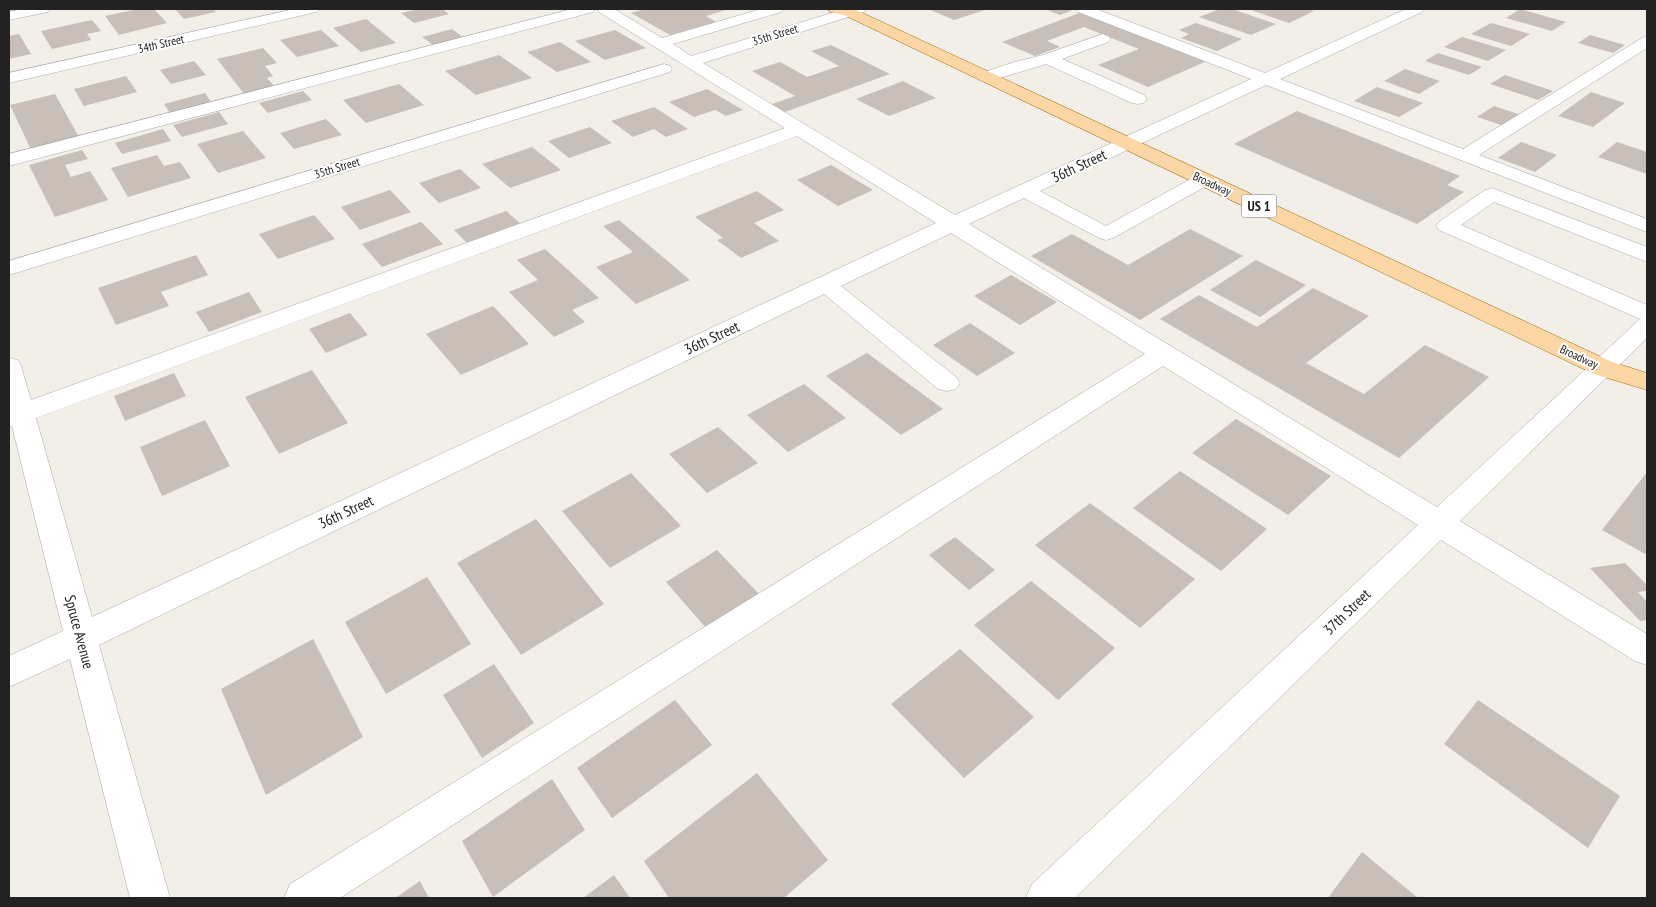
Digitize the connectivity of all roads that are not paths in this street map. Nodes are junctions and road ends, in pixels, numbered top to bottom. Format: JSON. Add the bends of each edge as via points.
{"nodes":[{"id":1,"x":42,"y":9,"type":"edge"},
{"id":2,"x":312,"y":9,"type":"edge"},
{"id":3,"x":588,"y":9,"type":"edge"},
{"id":4,"x":604,"y":9,"type":"edge"},
{"id":5,"x":776,"y":9,"type":"edge"},
{"id":6,"x":1083,"y":9,"type":"edge"},
{"id":7,"x":1130,"y":9,"type":"edge"},
{"id":8,"x":1417,"y":9,"type":"edge"},
{"id":9,"x":848,"y":10,"type":"edge"},
{"id":10,"x":754,"y":15,"type":"junction"},
{"id":11,"x":9,"y":16,"type":"edge"},
{"id":12,"x":1106,"y":18,"type":"junction"},
{"id":13,"x":786,"y":31,"type":"junction"},
{"id":14,"x":1103,"y":39,"type":"dead end"},
{"id":15,"x":1647,"y":41,"type":"edge"},
{"id":16,"x":660,"y":43,"type":"junction"},
{"id":17,"x":1048,"y":59,"type":"junction"},
{"id":18,"x":690,"y":61,"type":"junction"},
{"id":19,"x":664,"y":68,"type":"dead end"},
{"id":20,"x":987,"y":77,"type":"junction"},
{"id":21,"x":9,"y":78,"type":"edge"},
{"id":22,"x":1265,"y":79,"type":"junction"},
{"id":23,"x":1138,"y":99,"type":"dead end"},
{"id":24,"x":800,"y":129,"type":"junction"},
{"id":25,"x":1127,"y":144,"type":"junction"},
{"id":26,"x":1464,"y":156,"type":"junction"},
{"id":27,"x":9,"y":160,"type":"edge"},
{"id":28,"x":1505,"y":171,"type":"junction"},
{"id":29,"x":1203,"y":180,"type":"junction"},
{"id":30,"x":1025,"y":191,"type":"junction"},
{"id":31,"x":1492,"y":194,"type":"junction"},
{"id":32,"x":952,"y":224,"type":"junction"},
{"id":33,"x":1647,"y":226,"type":"edge"},
{"id":34,"x":1647,"y":255,"type":"edge"},
{"id":35,"x":9,"y":268,"type":"edge"},
{"id":36,"x":825,"y":284,"type":"junction"},
{"id":37,"x":1647,"y":314,"type":"edge"},
{"id":38,"x":1647,"y":325,"type":"edge"},
{"id":39,"x":1164,"y":354,"type":"junction"},
{"id":40,"x":9,"y":366,"type":"edge"},
{"id":41,"x":1603,"y":368,"type":"junction"},
{"id":42,"x":1647,"y":382,"type":"edge"},
{"id":43,"x":947,"y":383,"type":"dead end"},
{"id":44,"x":1647,"y":398,"type":"edge"},
{"id":45,"x":15,"y":416,"type":"edge"},
{"id":46,"x":1440,"y":523,"type":"junction"},
{"id":47,"x":82,"y":638,"type":"junction"},
{"id":48,"x":1647,"y":651,"type":"edge"},
{"id":49,"x":9,"y":672,"type":"edge"},
{"id":50,"x":150,"y":898,"type":"edge"},
{"id":51,"x":304,"y":898,"type":"edge"},
{"id":52,"x":1046,"y":898,"type":"edge"}],
"edges":[{"from":1,"to":11,"type":"street"},
{"from":2,"to":21,"type":"street","name":"34th Street"},
{"from":3,"to":27,"type":"street"},
{"from":4,"to":16,"type":"street"},
{"from":5,"to":10,"type":"street"},
{"from":6,"to":12,"type":"street"},
{"from":7,"to":12,"type":"street"},
{"from":8,"to":22,"type":"street","name":"36th Street"},
{"from":9,"to":13,"type":"street","name":"35th Street"},
{"from":9,"to":20,"type":"main road","name":"Broadway","number":"US 1"},
{"from":10,"to":13,"type":"street"},
{"from":10,"to":16,"type":"street"},
{"from":12,"to":22,"type":"street"},
{"from":13,"to":18,"type":"street","name":"35th Street"},
{"from":14,"to":17,"type":"street"},
{"from":15,"to":26,"type":"street"},
{"from":16,"to":18,"type":"street"},
{"from":17,"to":20,"type":"street"},
{"from":17,"to":23,"type":"street"},
{"from":18,"to":24,"type":"street"},
{"from":19,"to":35,"type":"street","name":"35th Street"},
{"from":20,"to":25,"type":"main road","name":"Broadway","number":"US 1"},
{"from":22,"to":25,"type":"street","name":"36th Street"},
{"from":22,"to":26,"type":"street"},
{"from":24,"to":32,"type":"street"},
{"from":24,"to":45,"type":"street"},
{"from":25,"to":29,"type":"main road","name":"Broadway","number":"US 1"},
{"from":25,"to":30,"type":"street","name":"36th Street"},
{"from":26,"to":28,"type":"street"},
{"from":28,"to":31,"type":"street"},
{"from":28,"to":33,"type":"street"},
{"from":29,"to":30,"type":"street","via":[[1106,234]]},
{"from":29,"to":41,"type":"main road","name":"Broadway","number":"US 1"},
{"from":30,"to":32,"type":"street","name":"36th Street"},
{"from":31,"to":34,"type":"street"},
{"from":31,"to":37,"type":"street","via":[[1446,226]]},
{"from":32,"to":36,"type":"street","name":"36th Street"},
{"from":32,"to":39,"type":"street"},
{"from":36,"to":43,"type":"street"},
{"from":36,"to":47,"type":"street","name":"36th Street"},
{"from":38,"to":41,"type":"street","name":"37th Street"},
{"from":39,"to":46,"type":"street"},
{"from":39,"to":51,"type":"street"},
{"from":40,"to":45,"type":"street","name":"Spruce Avenue"},
{"from":41,"to":42,"type":"main road","name":"Broadway","number":"US 1"},
{"from":41,"to":44,"type":"main road","name":"Broadway","number":"US 1"},
{"from":41,"to":46,"type":"street","name":"37th Street"},
{"from":45,"to":47,"type":"street","name":"Spruce Avenue"},
{"from":46,"to":48,"type":"street"},
{"from":46,"to":52,"type":"street","name":"37th Street"},
{"from":47,"to":49,"type":"street","name":"36th Street"},
{"from":47,"to":50,"type":"street","name":"Spruce Avenue"}]}
